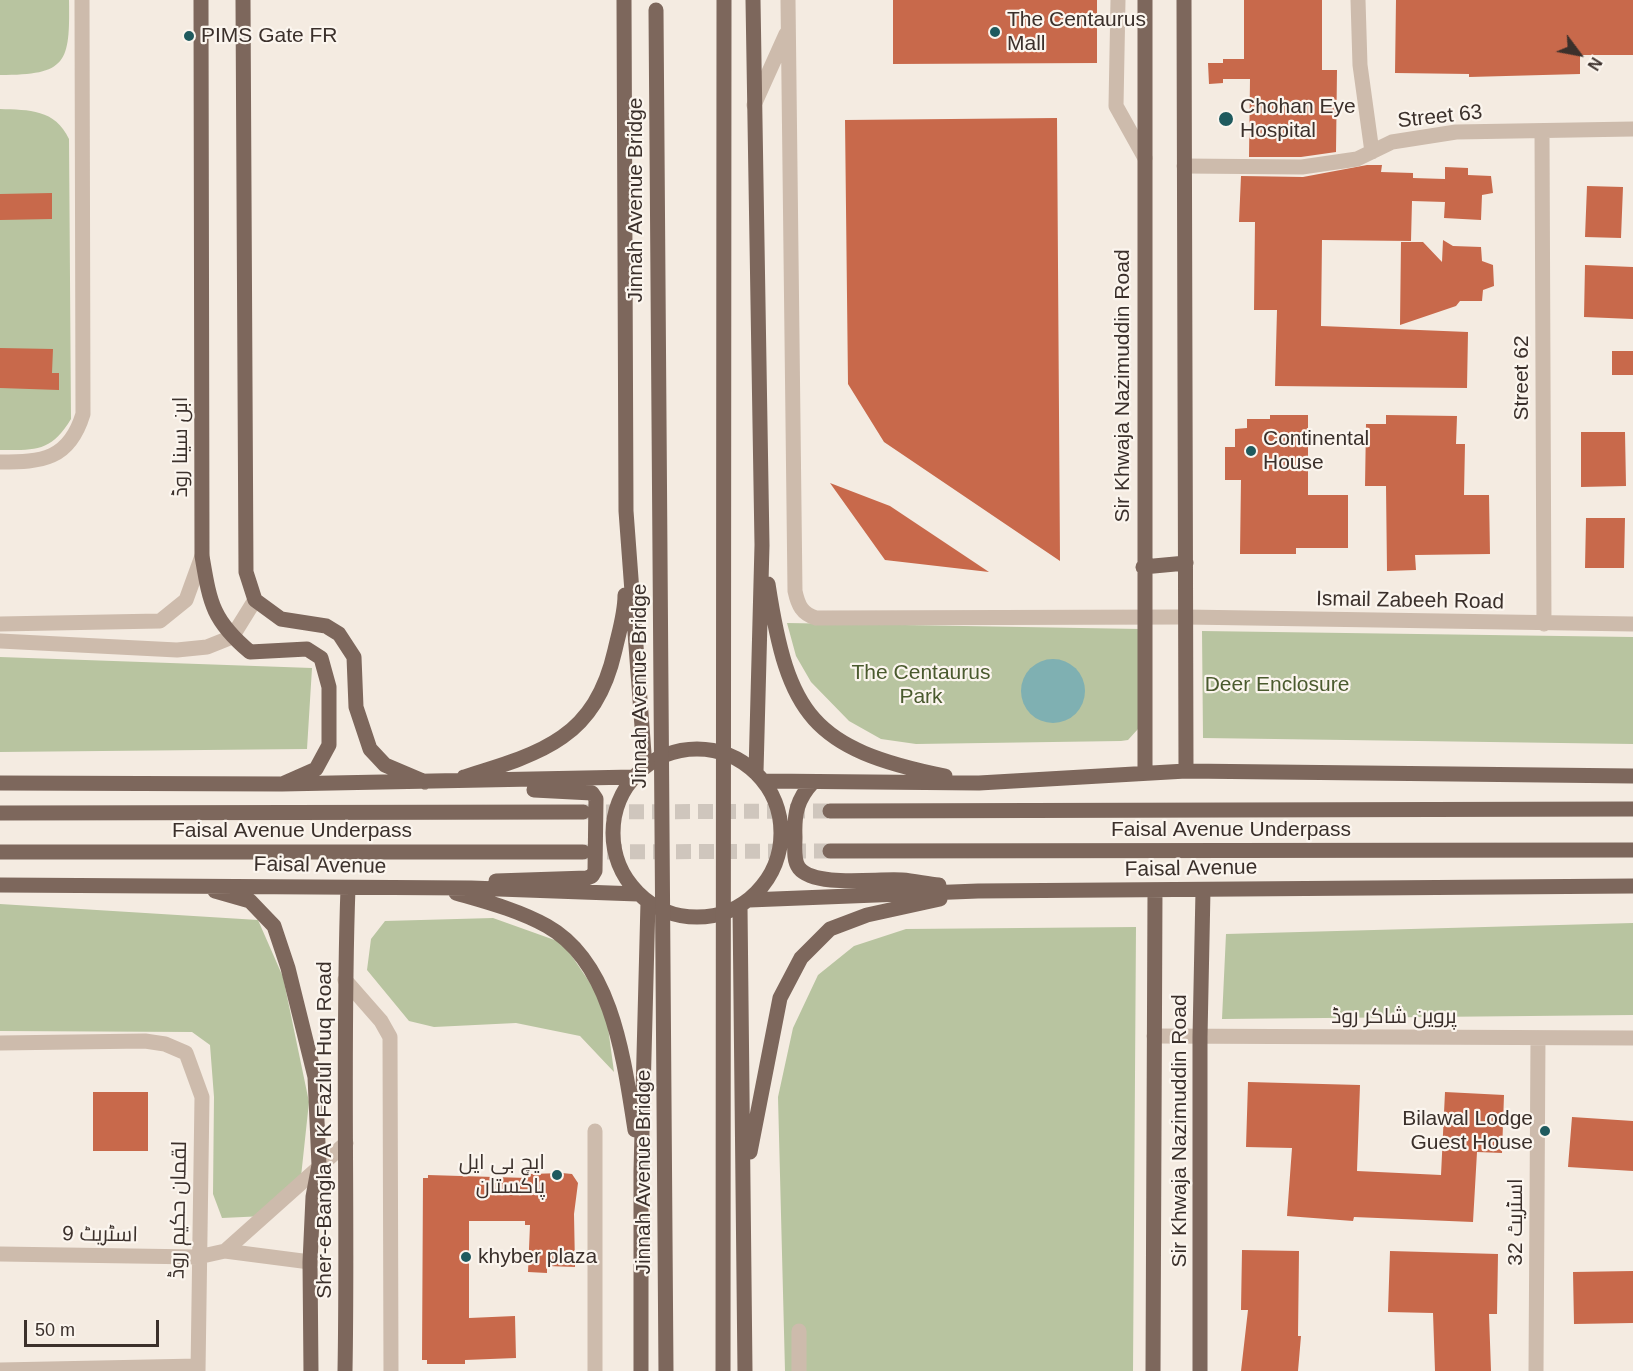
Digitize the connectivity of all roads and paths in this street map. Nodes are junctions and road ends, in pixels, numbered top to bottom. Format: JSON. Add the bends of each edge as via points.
{"nodes":[{"id":1,"x":82,"y":0,"type":"edge"},
{"id":2,"x":201,"y":0,"type":"edge"},
{"id":3,"x":243,"y":0,"type":"edge"},
{"id":4,"x":624,"y":0,"type":"edge"},
{"id":5,"x":724,"y":0,"type":"edge"},
{"id":6,"x":753,"y":0,"type":"edge"},
{"id":7,"x":788,"y":0,"type":"edge"},
{"id":8,"x":1118,"y":0,"type":"edge"},
{"id":9,"x":1145,"y":0,"type":"edge"},
{"id":10,"x":1184,"y":0,"type":"edge"},
{"id":11,"x":1358,"y":0,"type":"edge"},
{"id":12,"x":656,"y":5,"type":"edge"},
{"id":13,"x":789,"y":28,"type":"junction"},
{"id":14,"x":753,"y":105,"type":"junction"},
{"id":15,"x":1633,"y":129,"type":"edge"},
{"id":16,"x":1542,"y":131,"type":"junction"},
{"id":17,"x":1372,"y":152,"type":"junction"},
{"id":18,"x":1144,"y":158,"type":"junction"},
{"id":19,"x":1184,"y":166,"type":"junction"},
{"id":20,"x":0,"y":462,"type":"edge"},
{"id":21,"x":626,"y":511,"type":"junction"},
{"id":22,"x":762,"y":545,"type":"junction"},
{"id":23,"x":202,"y":556,"type":"junction"},
{"id":24,"x":1186,"y":562,"type":"junction"},
{"id":25,"x":1143,"y":567,"type":"junction"},
{"id":26,"x":255,"y":600,"type":"junction"},
{"id":27,"x":1186,"y":617,"type":"junction"},
{"id":28,"x":1144,"y":618,"type":"junction"},
{"id":29,"x":0,"y":624,"type":"edge"},
{"id":30,"x":1544,"y":624,"type":"junction"},
{"id":31,"x":1633,"y":624,"type":"edge"},
{"id":32,"x":232,"y":637,"type":"junction"},
{"id":33,"x":0,"y":641,"type":"edge"},
{"id":34,"x":356,"y":707,"type":"junction"},
{"id":35,"x":329,"y":711,"type":"junction"},
{"id":36,"x":1186,"y":771,"type":"junction"},
{"id":37,"x":639,"y":772,"type":"junction"},
{"id":38,"x":1144,"y":772,"type":"junction"},
{"id":39,"x":760,"y":776,"type":"junction"},
{"id":40,"x":1633,"y":776,"type":"edge"},
{"id":41,"x":425,"y":782,"type":"junction"},
{"id":42,"x":447,"y":782,"type":"junction"},
{"id":43,"x":493,"y":782,"type":"junction"},
{"id":44,"x":813,"y":782,"type":"junction"},
{"id":45,"x":0,"y":783,"type":"edge"},
{"id":46,"x":979,"y":783,"type":"junction"},
{"id":47,"x":282,"y":784,"type":"junction"},
{"id":48,"x":1633,"y":809,"type":"edge"},
{"id":49,"x":830,"y":811,"type":"tunnel mouth"},
{"id":50,"x":583,"y":812,"type":"tunnel mouth"},
{"id":51,"x":0,"y":813,"type":"edge"},
{"id":52,"x":1633,"y":850,"type":"edge"},
{"id":53,"x":830,"y":851,"type":"tunnel mouth"},
{"id":54,"x":0,"y":852,"type":"edge"},
{"id":55,"x":583,"y":852,"type":"tunnel mouth"},
{"id":56,"x":0,"y":885,"type":"edge"},
{"id":57,"x":196,"y":885,"type":"junction"},
{"id":58,"x":1633,"y":886,"type":"edge"},
{"id":59,"x":348,"y":888,"type":"junction"},
{"id":60,"x":471,"y":888,"type":"junction"},
{"id":61,"x":440,"y":889,"type":"junction"},
{"id":62,"x":1203,"y":890,"type":"junction"},
{"id":63,"x":978,"y":891,"type":"junction"},
{"id":64,"x":1155,"y":891,"type":"junction"},
{"id":65,"x":643,"y":898,"type":"junction"},
{"id":66,"x":745,"y":903,"type":"junction"},
{"id":67,"x":345,"y":980,"type":"junction"},
{"id":68,"x":1154,"y":1036,"type":"junction"},
{"id":69,"x":1200,"y":1037,"type":"junction"},
{"id":70,"x":1538,"y":1038,"type":"junction"},
{"id":71,"x":1633,"y":1038,"type":"edge"},
{"id":72,"x":0,"y":1043,"type":"edge"},
{"id":73,"x":595,"y":1131,"type":"dead end"},
{"id":74,"x":346,"y":1143,"type":"junction"},
{"id":75,"x":319,"y":1165,"type":"junction"},
{"id":76,"x":641,"y":1171,"type":"junction"},
{"id":77,"x":745,"y":1179,"type":"junction"},
{"id":78,"x":225,"y":1251,"type":"junction"},
{"id":79,"x":0,"y":1254,"type":"edge"},
{"id":80,"x":198,"y":1257,"type":"junction"},
{"id":81,"x":310,"y":1262,"type":"junction"},
{"id":82,"x":800,"y":1331,"type":"dead end"},
{"id":83,"x":198,"y":1368,"type":"edge"},
{"id":84,"x":0,"y":1370,"type":"edge"},
{"id":85,"x":311,"y":1371,"type":"edge"},
{"id":86,"x":345,"y":1371,"type":"edge"},
{"id":87,"x":391,"y":1371,"type":"edge"},
{"id":88,"x":595,"y":1371,"type":"edge"},
{"id":89,"x":641,"y":1371,"type":"edge"},
{"id":90,"x":666,"y":1371,"type":"edge"},
{"id":91,"x":723,"y":1371,"type":"edge"},
{"id":92,"x":745,"y":1371,"type":"edge"},
{"id":93,"x":799,"y":1371,"type":"edge"},
{"id":94,"x":1154,"y":1371,"type":"edge"},
{"id":95,"x":1200,"y":1371,"type":"edge"},
{"id":96,"x":1536,"y":1371,"type":"edge"}],
"edges":[{"from":1,"to":20,"type":"street","via":[[83,414],[70,442],[56,454],[40,461]]},
{"from":2,"to":23,"type":"main road","name":"ابن سینا روڈ"},
{"from":3,"to":26,"type":"main road","via":[[246,572]]},
{"from":4,"to":21,"type":"main road"},
{"from":5,"to":91,"type":"main road","bridge":true},
{"from":6,"to":14,"type":"main road"},
{"from":7,"to":13,"type":"street"},
{"from":8,"to":18,"type":"street","via":[[1116,106]]},
{"from":9,"to":18,"type":"main road","name":"Sir Khwaja Nazimuddin Road"},
{"from":10,"to":19,"type":"main road"},
{"from":11,"to":17,"type":"street","via":[[1360,65]]},
{"from":12,"to":90,"type":"main road","name":"Jinnah Avenue Bridge","bridge":true},
{"from":13,"to":14,"type":"street"},
{"from":13,"to":28,"type":"street","name":"Ismail Zabeeh Road","via":[[797,603],[816,618]]},
{"from":14,"to":22,"type":"main road"},
{"from":15,"to":16,"type":"street","name":"Street 63"},
{"from":16,"to":17,"type":"street","name":"Street 63","via":[[1456,132],[1392,142]]},
{"from":16,"to":30,"type":"street","name":"Street 62"},
{"from":17,"to":19,"type":"street","name":"Street 63","via":[[1357,159],[1302,167]]},
{"from":18,"to":25,"type":"main road","name":"Sir Khwaja Nazimuddin Road"},
{"from":19,"to":24,"type":"main road"},
{"from":21,"to":37,"type":"main road"},
{"from":21,"to":42,"type":"main road","via":[[625,606],[614,657],[590,713],[568,734],[545,748]]},
{"from":22,"to":39,"type":"main road"},
{"from":22,"to":46,"type":"main road","via":[[783,661],[798,699],[810,716],[832,736],[863,755],[894,766]]},
{"from":23,"to":29,"type":"street","via":[[186,600],[160,621]]},
{"from":23,"to":32,"type":"main road","name":"ابن سینا روڈ","via":[[211,605]]},
{"from":24,"to":25,"type":"main road"},
{"from":24,"to":27,"type":"main road"},
{"from":25,"to":28,"type":"main road","name":"Sir Khwaja Nazimuddin Road"},
{"from":26,"to":32,"type":"street"},
{"from":26,"to":34,"type":"main road","via":[[281,619],[326,626],[339,634],[354,657]]},
{"from":27,"to":28,"type":"street","name":"Ismail Zabeeh Road"},
{"from":27,"to":30,"type":"street","name":"Ismail Zabeeh Road"},
{"from":27,"to":36,"type":"main road"},
{"from":28,"to":38,"type":"main road","name":"Sir Khwaja Nazimuddin Road"},
{"from":30,"to":31,"type":"street","name":"Ismail Zabeeh Road"},
{"from":32,"to":33,"type":"street","via":[[207,647],[177,650]]},
{"from":32,"to":35,"type":"main road","name":"ابن سینا روڈ","via":[[250,652],[308,649],[321,658],[329,687]]},
{"from":34,"to":35,"type":"main road"},
{"from":34,"to":41,"type":"main road","via":[[370,749],[385,765]]},
{"from":35,"to":47,"type":"main road","name":"ابن سینا روڈ","via":[[329,745],[316,769]]},
{"from":36,"to":38,"type":"main road"},
{"from":36,"to":40,"type":"main road"},
{"from":37,"to":39,"type":"main road","via":[[666,755],[689,749],[713,750],[736,758]]},
{"from":37,"to":43,"type":"main road"},
{"from":37,"to":65,"type":"main road","via":[[620,799],[613,824],[615,850],[623,874]]},
{"from":38,"to":46,"type":"main road"},
{"from":39,"to":44,"type":"main road"},
{"from":39,"to":66,"type":"main road","via":[[777,804],[779,856],[767,881]]},
{"from":41,"to":42,"type":"main road"},
{"from":41,"to":47,"type":"main road"},
{"from":42,"to":43,"type":"main road"},
{"from":43,"to":60,"type":"main road","via":[[513,789],[592,793],[596,799],[595,871],[586,878],[499,880]]},
{"from":44,"to":46,"type":"main road"},
{"from":44,"to":63,"type":"main road","via":[[797,804],[795,819],[795,863],[809,876],[902,880]]},
{"from":45,"to":47,"type":"main road"},
{"from":48,"to":49,"type":"main road","name":"Faisal Avenue Underpass"},
{"from":50,"to":51,"type":"main road","name":"Faisal Avenue Underpass"},
{"from":52,"to":53,"type":"main road","name":"Faisal Avenue Underpass"},
{"from":54,"to":55,"type":"main road","name":"Faisal Avenue Underpass"},
{"from":56,"to":57,"type":"main road","name":"Faisal Avenue"},
{"from":57,"to":59,"type":"main road","name":"Faisal Avenue"},
{"from":57,"to":75,"type":"main road","name":"Sher-e-Bangla A K Fazlul Huq Road","via":[[250,902],[274,926],[315,1077]]},
{"from":58,"to":62,"type":"main road","name":"Faisal Avenue"},
{"from":59,"to":61,"type":"main road","name":"Faisal Avenue"},
{"from":59,"to":67,"type":"main road","name":"Sher-e-Bangla A K Fazlul Huq Road"},
{"from":60,"to":61,"type":"main road","name":"Faisal Avenue"},
{"from":60,"to":65,"type":"main road","name":"Faisal Avenue"},
{"from":61,"to":76,"type":"main road","via":[[503,907],[548,927],[575,947],[591,966],[606,1000],[626,1070]]},
{"from":62,"to":64,"type":"main road","name":"Faisal Avenue"},
{"from":62,"to":69,"type":"main road","name":"Sir Khwaja Nazimuddin Road"},
{"from":63,"to":64,"type":"main road","name":"Faisal Avenue"},
{"from":63,"to":66,"type":"main road","name":"Faisal Avenue"},
{"from":63,"to":77,"type":"main road","via":[[867,915],[830,929],[801,958],[780,998]]},
{"from":64,"to":68,"type":"main road","name":"Sir Khwaja Nazimuddin Road"},
{"from":65,"to":66,"type":"main road","via":[[669,913],[693,918],[717,916]]},
{"from":65,"to":76,"type":"main road"},
{"from":66,"to":77,"type":"main road"},
{"from":67,"to":74,"type":"main road","name":"Sher-e-Bangla A K Fazlul Huq Road"},
{"from":67,"to":87,"type":"street","via":[[387,1028],[390,1037]]},
{"from":68,"to":69,"type":"street","name":"پروین شاکر روڈ"},
{"from":68,"to":94,"type":"main road","name":"Sir Khwaja Nazimuddin Road"},
{"from":69,"to":70,"type":"street","name":"پروین شاکر روڈ"},
{"from":69,"to":95,"type":"main road","name":"Sir Khwaja Nazimuddin Road"},
{"from":70,"to":71,"type":"street","name":"پروین شاکر روڈ"},
{"from":70,"to":96,"type":"street","name":"اسٹریٹ 32"},
{"from":72,"to":80,"type":"street","name":"لقمان حکیم روڈ","via":[[145,1041],[186,1053],[202,1097]]},
{"from":73,"to":88,"type":"street"},
{"from":74,"to":75,"type":"street"},
{"from":74,"to":86,"type":"main road","name":"Sher-e-Bangla A K Fazlul Huq Road"},
{"from":75,"to":78,"type":"street"},
{"from":75,"to":81,"type":"main road","name":"Sher-e-Bangla A K Fazlul Huq Road","via":[[313,1197]]},
{"from":76,"to":89,"type":"main road"},
{"from":77,"to":92,"type":"main road"},
{"from":78,"to":80,"type":"street","name":"اسٹریٹ 9"},
{"from":78,"to":81,"type":"street"},
{"from":79,"to":80,"type":"street","name":"اسٹریٹ 9"},
{"from":80,"to":83,"type":"street","name":"لقمان حکیم روڈ"},
{"from":81,"to":85,"type":"main road","name":"Sher-e-Bangla A K Fazlul Huq Road"},
{"from":82,"to":93,"type":"street"},
{"from":83,"to":84,"type":"street"}]}
